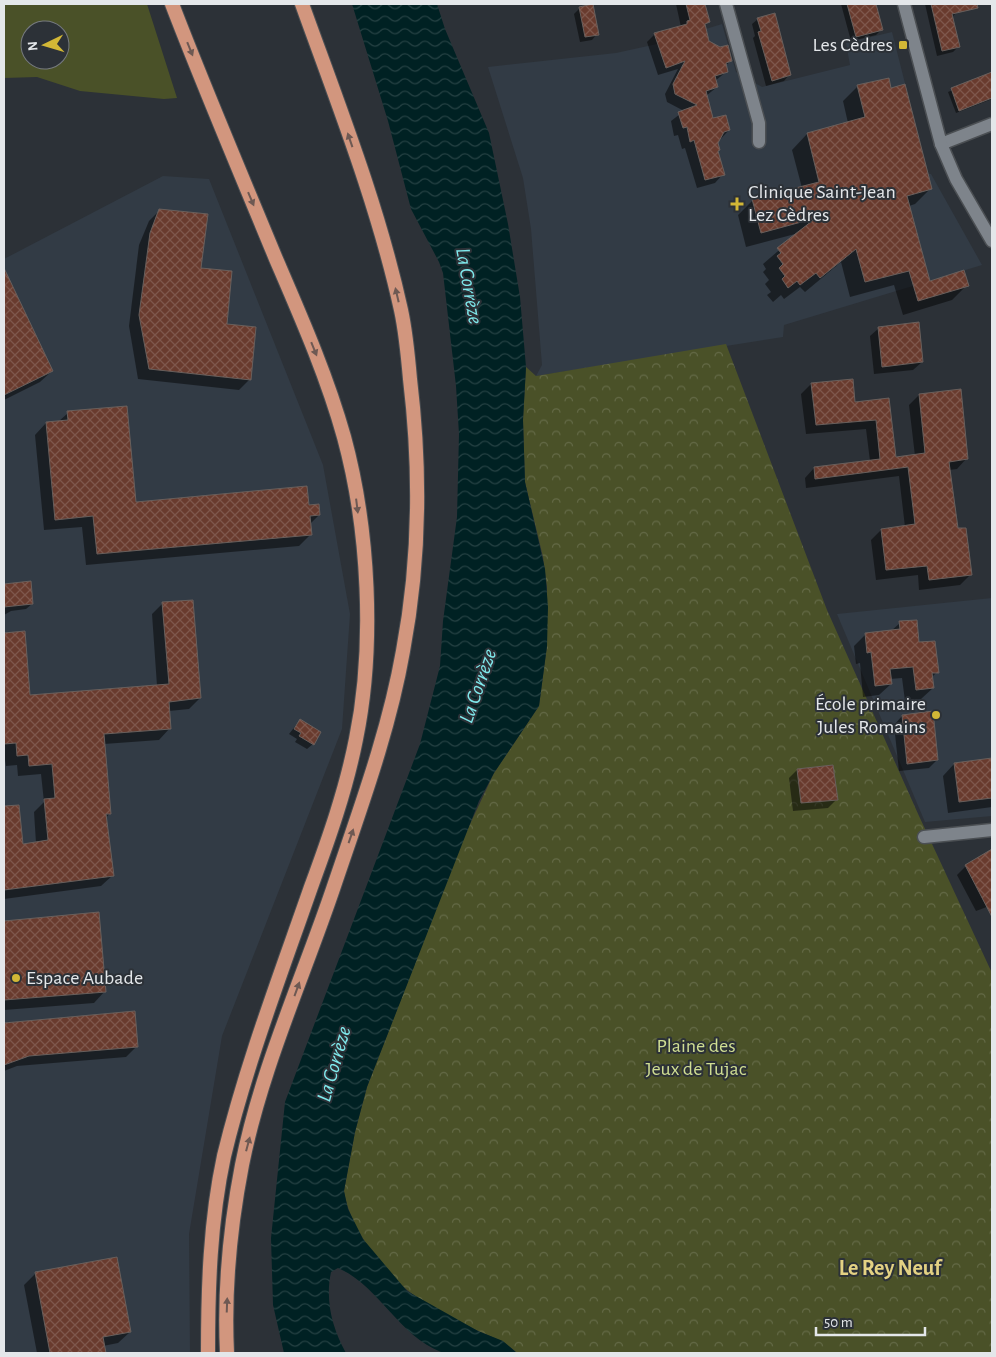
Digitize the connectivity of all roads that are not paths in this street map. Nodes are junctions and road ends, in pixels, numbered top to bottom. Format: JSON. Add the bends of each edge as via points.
{"nodes":[{"id":1,"x":172,"y":4,"type":"edge"},
{"id":2,"x":302,"y":4,"type":"edge"},
{"id":3,"x":726,"y":4,"type":"edge"},
{"id":4,"x":904,"y":4,"type":"edge"},
{"id":5,"x":992,"y":124,"type":"edge"},
{"id":6,"x":759,"y":142,"type":"dead end"},
{"id":7,"x":941,"y":144,"type":"junction"},
{"id":8,"x":992,"y":241,"type":"edge"},
{"id":9,"x":992,"y":830,"type":"edge"},
{"id":10,"x":924,"y":837,"type":"dead end"},
{"id":11,"x":208,"y":1353,"type":"edge"},
{"id":12,"x":227,"y":1353,"type":"edge"}],
"edges":[{"from":1,"to":11,"type":"highway","one_way":true,"via":[[317,356],[344,438],[356,497],[364,565],[367,644],[364,689],[342,800],[261,1032],[224,1160],[208,1286]]},
{"from":12,"to":2,"type":"highway","one_way":true,"via":[[228,1285],[242,1164],[269,1069],[380,746],[403,654],[417,547],[419,487],[415,421],[402,314],[368,193]]},
{"from":3,"to":6,"type":"street","via":[[759,122]]},
{"from":4,"to":7,"type":"street"},
{"from":5,"to":7,"type":"street"},
{"from":7,"to":8,"type":"street","via":[[956,179]]},
{"from":9,"to":10,"type":"street"}]}
